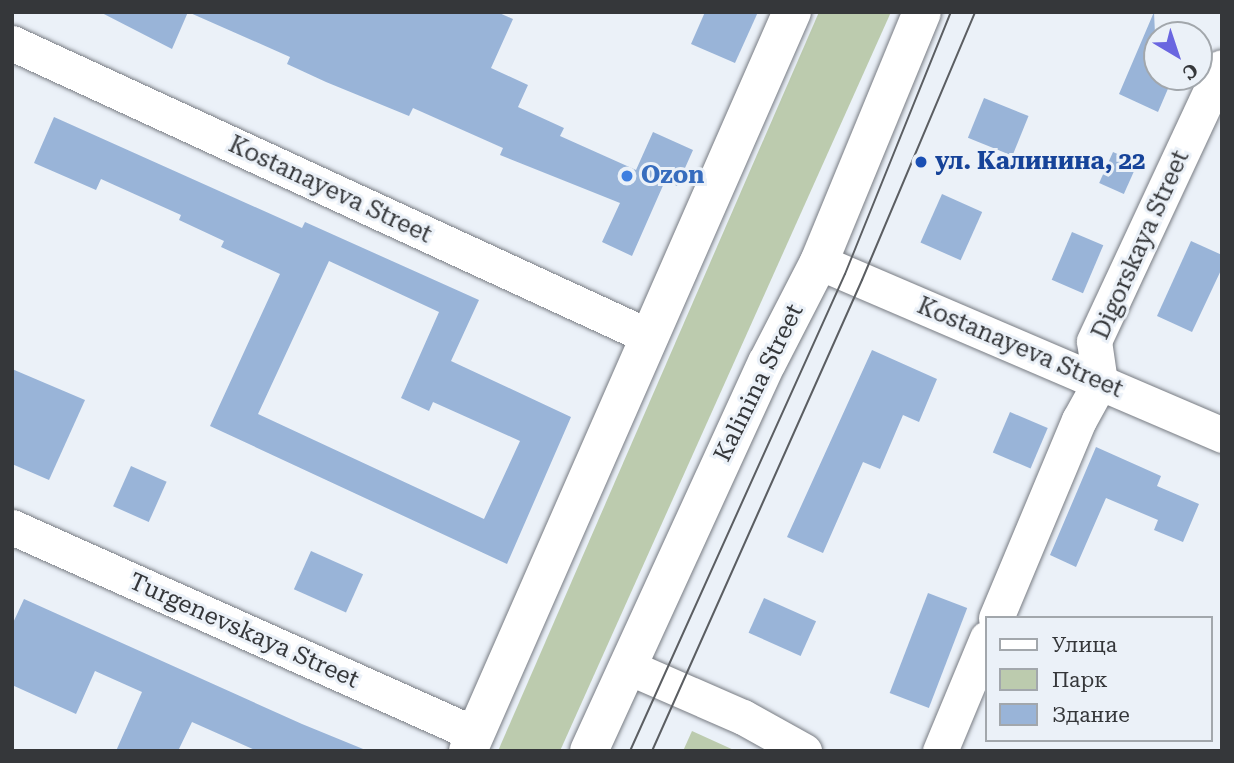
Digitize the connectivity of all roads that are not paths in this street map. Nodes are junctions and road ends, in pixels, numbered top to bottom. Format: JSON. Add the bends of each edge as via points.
{"nodes":[{"id":1,"x":792,"y":12,"type":"edge"},
{"id":2,"x":922,"y":12,"type":"edge"},
{"id":3,"x":12,"y":43,"type":"edge"},
{"id":4,"x":1222,"y":67,"type":"edge"},
{"id":5,"x":819,"y":262,"type":"junction"},
{"id":6,"x":648,"y":336,"type":"junction"},
{"id":7,"x":1100,"y":382,"type":"junction"},
{"id":8,"x":1222,"y":435,"type":"edge"},
{"id":9,"x":12,"y":527,"type":"edge"},
{"id":10,"x":997,"y":616,"type":"edge"},
{"id":11,"x":986,"y":640,"type":"edge"},
{"id":12,"x":626,"y":666,"type":"junction"},
{"id":13,"x":472,"y":743,"type":"edge"},
{"id":14,"x":589,"y":751,"type":"edge"},
{"id":15,"x":804,"y":751,"type":"edge"},
{"id":16,"x":940,"y":751,"type":"edge"}],
"edges":[{"from":1,"to":6,"type":"main road"},
{"from":2,"to":5,"type":"main road","name":"Kalinina Street"},
{"from":3,"to":6,"type":"street","name":"Kostanayeva Street"},
{"from":4,"to":7,"type":"street","name":"Digorskaya Street","via":[[1094,341]]},
{"from":5,"to":7,"type":"street","name":"Kostanayeva Street"},
{"from":5,"to":12,"type":"main road","name":"Kalinina Street"},
{"from":6,"to":13,"type":"main road"},
{"from":7,"to":8,"type":"street","name":"Kostanayeva Street"},
{"from":7,"to":10,"type":"street","via":[[1079,420]]},
{"from":9,"to":13,"type":"street","name":"Turgenevskaya Street"},
{"from":11,"to":16,"type":"street"},
{"from":12,"to":14,"type":"main road","name":"Kalinina Street"},
{"from":12,"to":15,"type":"street","via":[[743,717]]}]}
